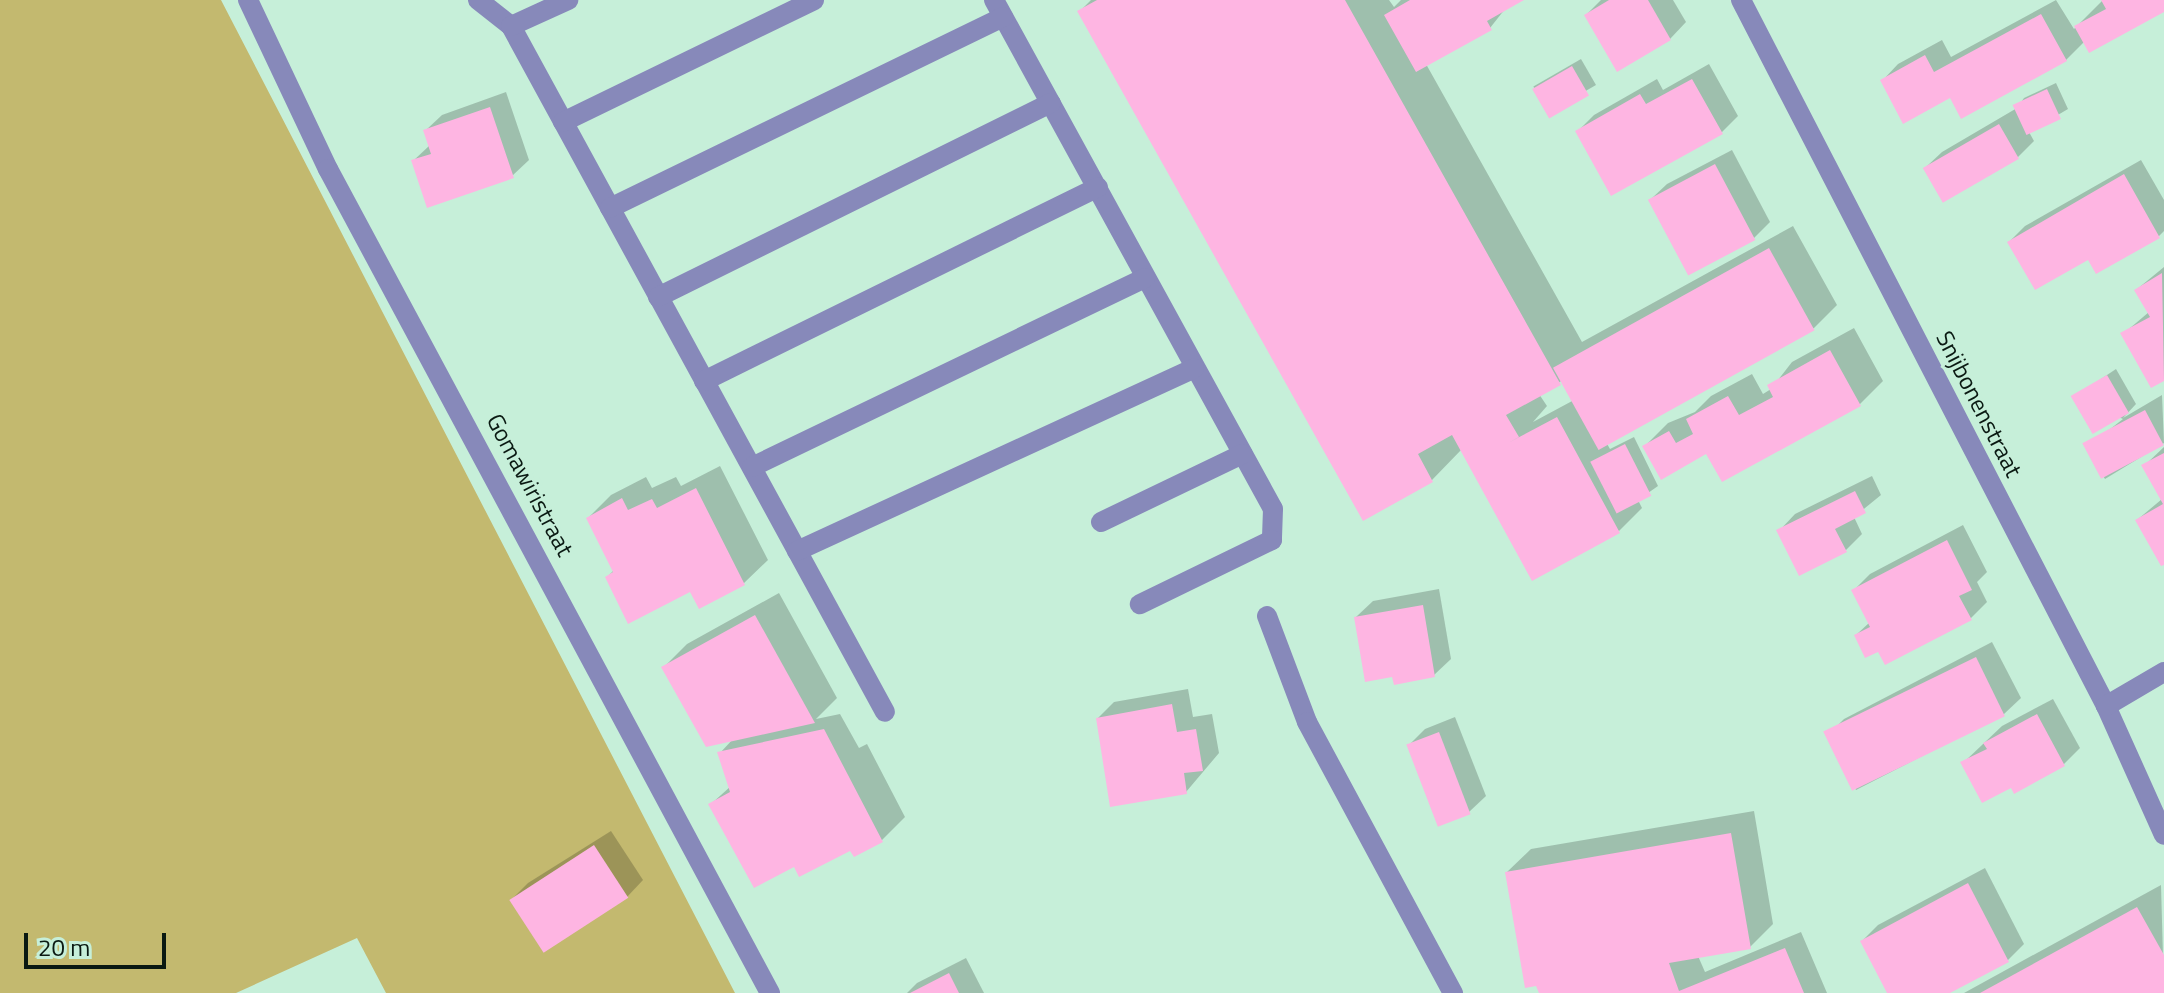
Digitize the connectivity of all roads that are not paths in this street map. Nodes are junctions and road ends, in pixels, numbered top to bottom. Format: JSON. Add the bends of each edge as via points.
{"nodes":[{"id":1,"x":248,"y":0,"type":"edge"},
{"id":2,"x":478,"y":0,"type":"edge"},
{"id":3,"x":568,"y":0,"type":"edge"},
{"id":4,"x":814,"y":0,"type":"edge"},
{"id":5,"x":1741,"y":0,"type":"edge"},
{"id":6,"x":998,"y":9,"type":"edge"},
{"id":7,"x":511,"y":26,"type":"junction"},
{"id":8,"x":1051,"y":103,"type":"junction"},
{"id":9,"x":563,"y":122,"type":"junction"},
{"id":10,"x":1098,"y":187,"type":"junction"},
{"id":11,"x":610,"y":208,"type":"junction"},
{"id":12,"x":1145,"y":278,"type":"junction"},
{"id":13,"x":658,"y":297,"type":"junction"},
{"id":14,"x":1194,"y":368,"type":"junction"},
{"id":15,"x":704,"y":381,"type":"junction"},
{"id":16,"x":1242,"y":454,"type":"junction"},
{"id":17,"x":752,"y":467,"type":"junction"},
{"id":18,"x":1101,"y":522,"type":"dead end"},
{"id":19,"x":797,"y":551,"type":"junction"},
{"id":20,"x":1140,"y":604,"type":"dead end"},
{"id":21,"x":1267,"y":616,"type":"dead end"},
{"id":22,"x":2164,"y":672,"type":"edge"},
{"id":23,"x":2106,"y":706,"type":"junction"},
{"id":24,"x":885,"y":712,"type":"dead end"},
{"id":25,"x":2164,"y":835,"type":"edge"},
{"id":26,"x":770,"y":993,"type":"edge"},
{"id":27,"x":1453,"y":993,"type":"edge"}],
"edges":[{"from":1,"to":26,"type":"street","name":"Gomawiristraat","via":[[328,169]]},
{"from":2,"to":7,"type":"street"},
{"from":3,"to":7,"type":"street"},
{"from":4,"to":9,"type":"street"},
{"from":5,"to":23,"type":"street","name":"Snijbonenstraat"},
{"from":6,"to":8,"type":"street"},
{"from":6,"to":11,"type":"street"},
{"from":7,"to":9,"type":"street"},
{"from":8,"to":10,"type":"street"},
{"from":8,"to":13,"type":"street"},
{"from":9,"to":11,"type":"street"},
{"from":10,"to":12,"type":"street"},
{"from":10,"to":15,"type":"street"},
{"from":11,"to":13,"type":"street"},
{"from":12,"to":14,"type":"street"},
{"from":12,"to":17,"type":"street"},
{"from":13,"to":15,"type":"street"},
{"from":14,"to":16,"type":"street"},
{"from":14,"to":19,"type":"street"},
{"from":15,"to":17,"type":"street"},
{"from":16,"to":18,"type":"street"},
{"from":16,"to":20,"type":"street","via":[[1273,509],[1272,540]]},
{"from":17,"to":19,"type":"street"},
{"from":19,"to":24,"type":"street"},
{"from":21,"to":27,"type":"street","via":[[1307,722]]},
{"from":22,"to":23,"type":"street"},
{"from":23,"to":25,"type":"street","name":"Snijbonenstraat"}]}
